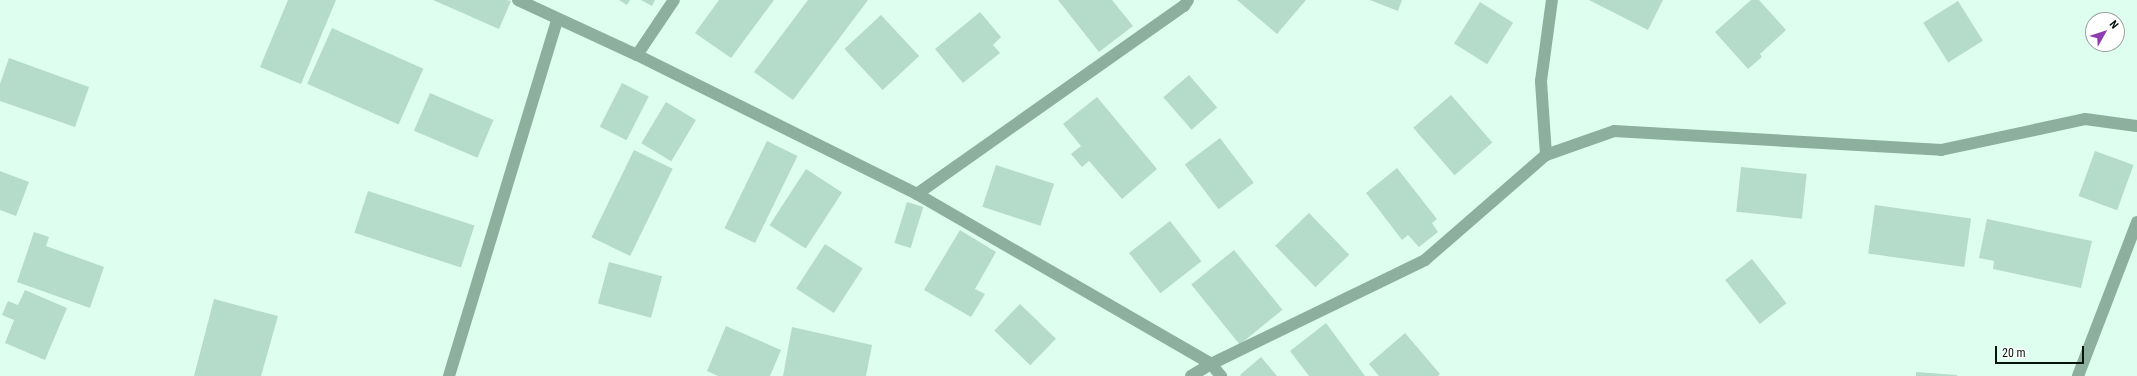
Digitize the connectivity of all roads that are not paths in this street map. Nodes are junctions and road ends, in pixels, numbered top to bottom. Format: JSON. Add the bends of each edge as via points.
{"nodes":[{"id":1,"x":518,"y":0,"type":"edge"},
{"id":2,"x":674,"y":0,"type":"edge"},
{"id":3,"x":1188,"y":0,"type":"edge"},
{"id":4,"x":1552,"y":0,"type":"edge"},
{"id":5,"x":557,"y":20,"type":"junction"},
{"id":6,"x":637,"y":55,"type":"junction"},
{"id":7,"x":2137,"y":126,"type":"edge"},
{"id":8,"x":1546,"y":155,"type":"junction"},
{"id":9,"x":917,"y":194,"type":"junction"},
{"id":10,"x":2137,"y":222,"type":"edge"},
{"id":11,"x":1211,"y":364,"type":"junction"},
{"id":12,"x":449,"y":376,"type":"edge"},
{"id":13,"x":1191,"y":376,"type":"edge"},
{"id":14,"x":1221,"y":376,"type":"edge"},
{"id":15,"x":2078,"y":376,"type":"edge"}],
"edges":[{"from":1,"to":5,"type":"street"},
{"from":2,"to":6,"type":"street"},
{"from":3,"to":9,"type":"street","via":[[1184,6]]},
{"from":4,"to":8,"type":"street","via":[[1541,81]]},
{"from":5,"to":6,"type":"street"},
{"from":5,"to":12,"type":"street"},
{"from":6,"to":9,"type":"street"},
{"from":7,"to":8,"type":"street","via":[[2086,119],[1941,150],[1614,131]]},
{"from":8,"to":11,"type":"street","via":[[1425,260]]},
{"from":9,"to":11,"type":"street"},
{"from":10,"to":15,"type":"street"},
{"from":11,"to":13,"type":"street"},
{"from":11,"to":14,"type":"street"}]}
